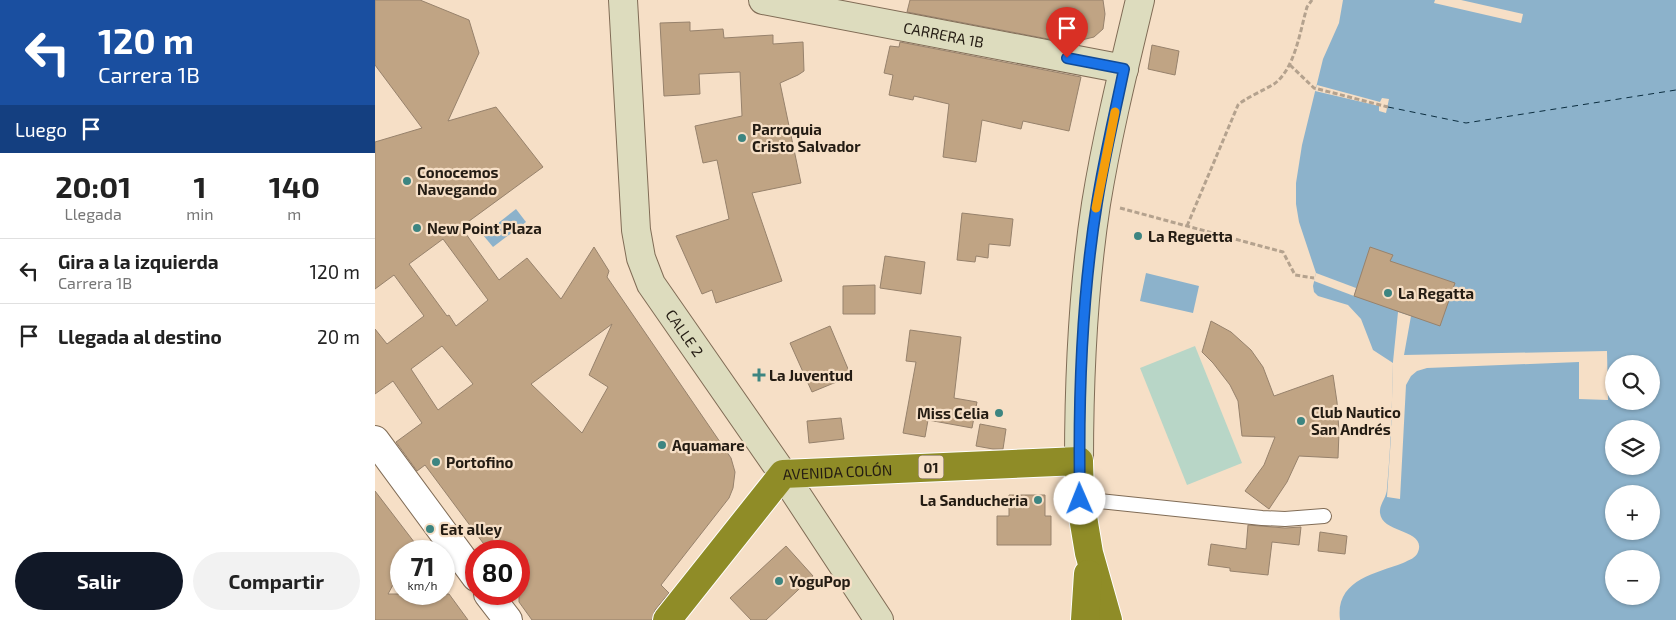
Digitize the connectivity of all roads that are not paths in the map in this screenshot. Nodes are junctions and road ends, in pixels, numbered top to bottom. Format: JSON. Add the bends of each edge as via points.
{"nodes":[{"id":1,"x":623,"y":0,"type":"edge"},
{"id":2,"x":763,"y":0,"type":"edge"},
{"id":3,"x":1140,"y":0,"type":"edge"},
{"id":4,"x":1124,"y":69,"type":"junction"},
{"id":5,"x":375,"y":440,"type":"edge"},
{"id":6,"x":1079,"y":461,"type":"junction"},
{"id":7,"x":783,"y":474,"type":"junction"},
{"id":8,"x":1080,"y":499,"type":"junction"},
{"id":9,"x":1324,"y":516,"type":"dead end"},
{"id":10,"x":1089,"y":553,"type":"junction"},
{"id":11,"x":465,"y":563,"type":"edge"},
{"id":12,"x":496,"y":605,"type":"edge"},
{"id":13,"x":507,"y":620,"type":"edge"},
{"id":14,"x":667,"y":620,"type":"edge"},
{"id":15,"x":879,"y":620,"type":"edge"},
{"id":16,"x":1085,"y":620,"type":"edge"},
{"id":17,"x":1109,"y":620,"type":"edge"}],
"edges":[{"from":1,"to":7,"type":"street","name":"CALLE 2","via":[[636,230],[641,258],[651,284]]},
{"from":2,"to":4,"type":"street","name":"CARRERA 1B"},
{"from":3,"to":4,"type":"street"},
{"from":4,"to":6,"type":"street","via":[[1097,203],[1084,304]]},
{"from":5,"to":11,"type":"street"},
{"from":6,"to":7,"type":"highway","name":"AVENIDA COLÓN","number":"01"},
{"from":6,"to":8,"type":"highway"},
{"from":7,"to":14,"type":"highway","name":"AVENIDA COLÓN"},
{"from":7,"to":15,"type":"street","name":"CALLE 2"},
{"from":8,"to":9,"type":"lane","via":[[1262,518]]},
{"from":8,"to":10,"type":"highway"},
{"from":10,"to":16,"type":"highway"},
{"from":10,"to":17,"type":"highway"},
{"from":12,"to":13,"type":"street"}]}
